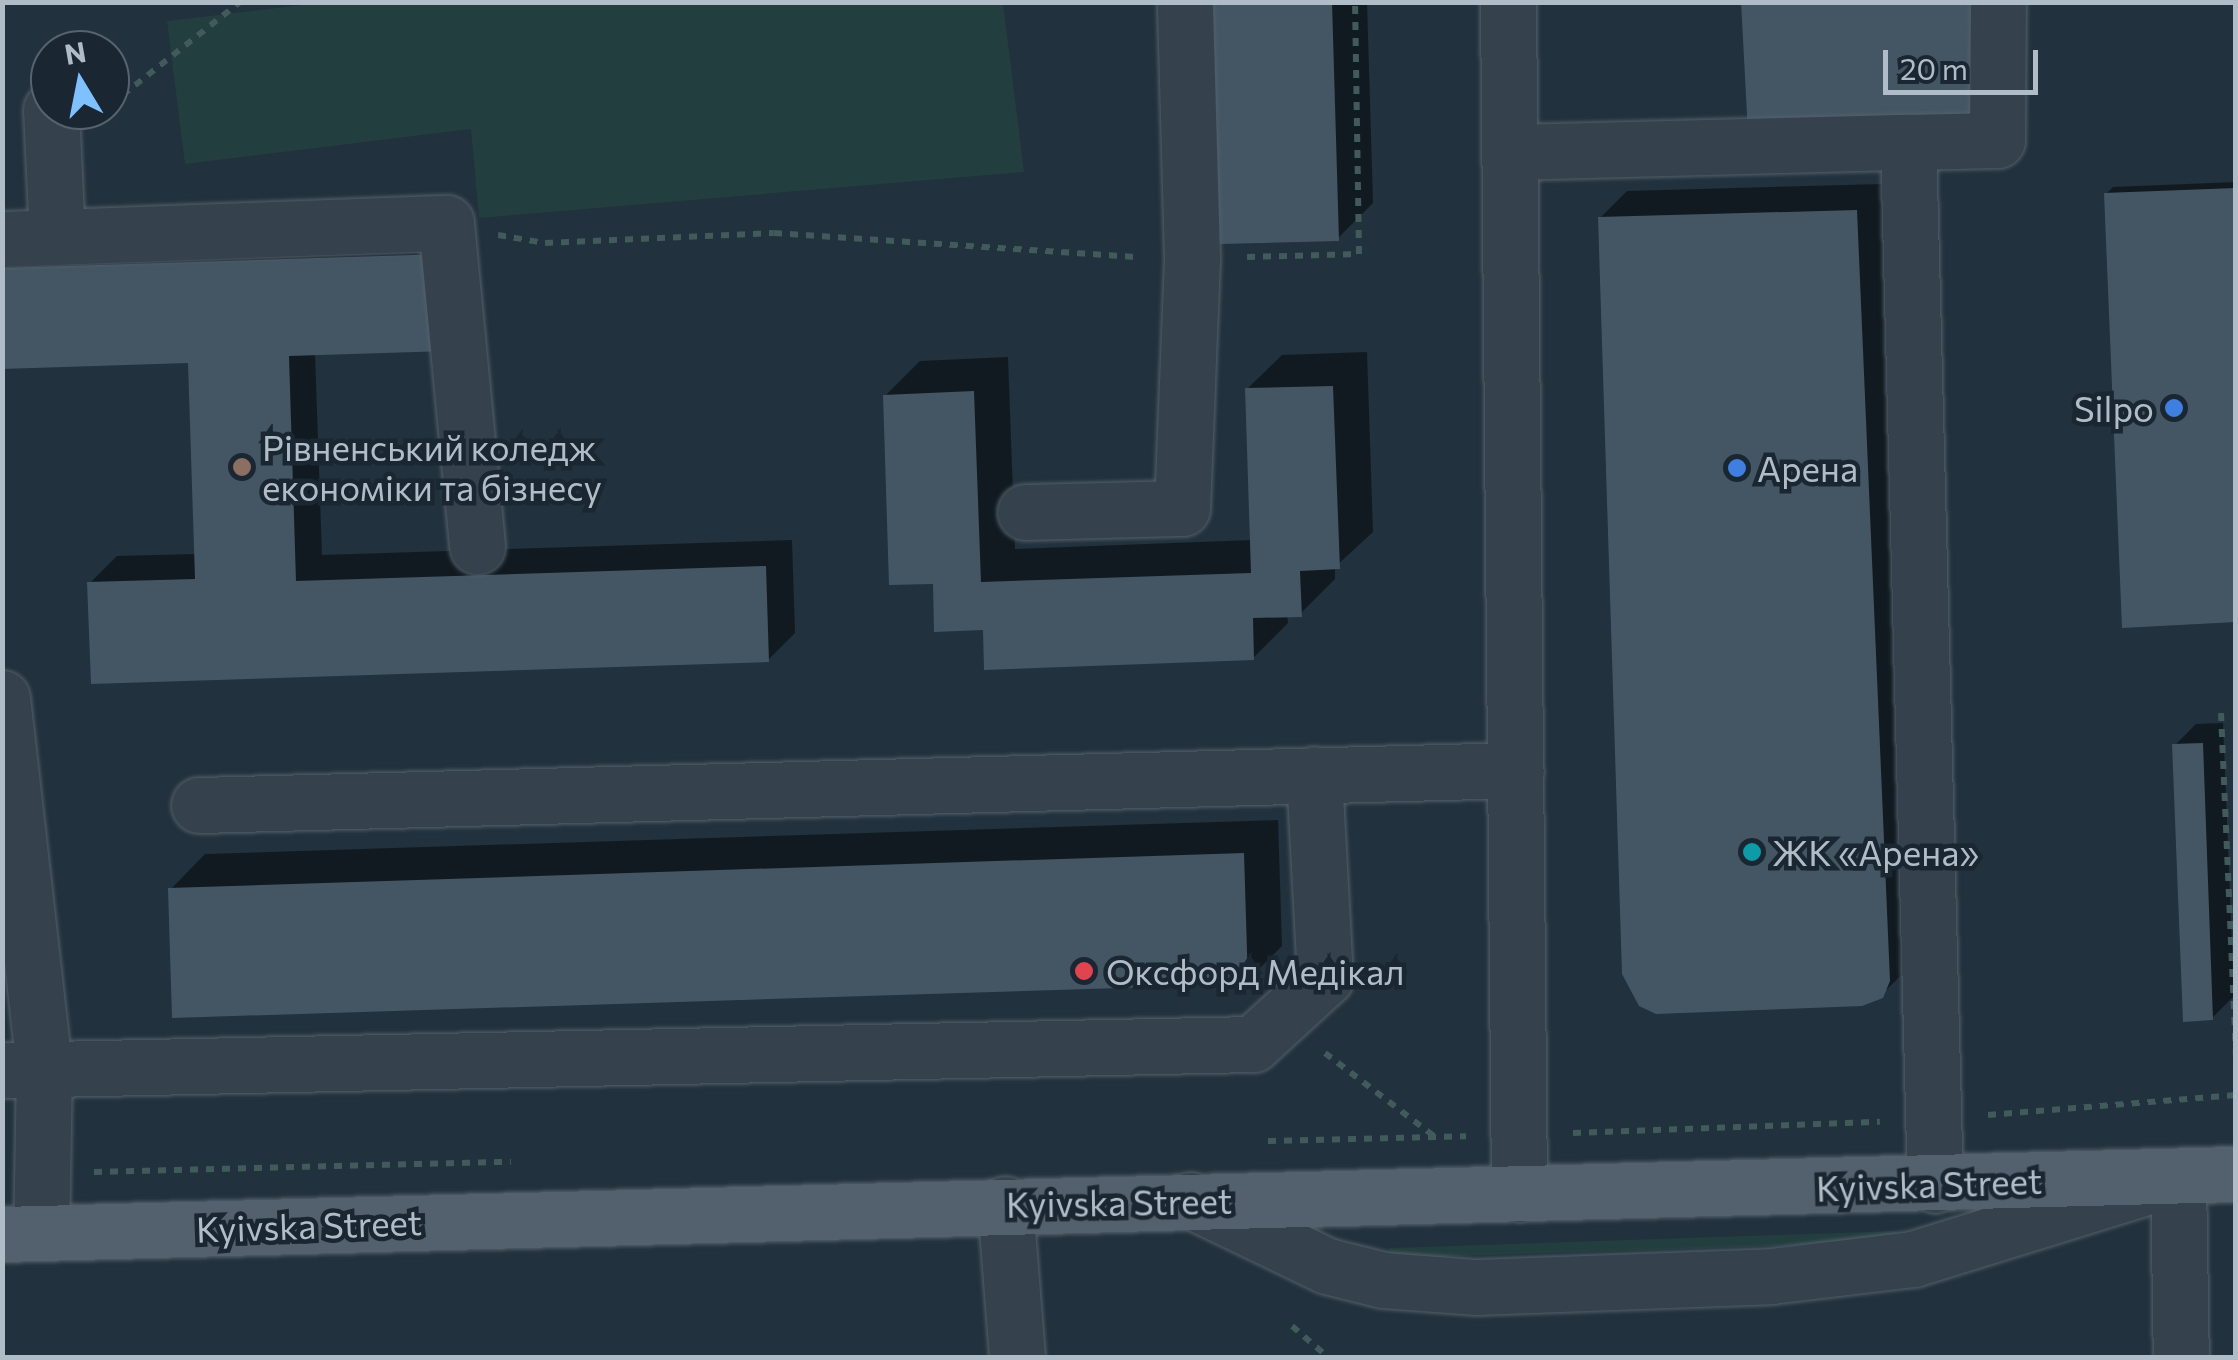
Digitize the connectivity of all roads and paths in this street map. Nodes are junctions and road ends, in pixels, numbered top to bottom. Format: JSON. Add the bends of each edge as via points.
{"nodes":[{"id":1,"x":240,"y":2,"type":"edge"},
{"id":2,"x":1185,"y":2,"type":"edge"},
{"id":3,"x":1356,"y":2,"type":"edge"},
{"id":4,"x":1508,"y":2,"type":"edge"},
{"id":5,"x":1998,"y":2,"type":"edge"},
{"id":6,"x":130,"y":89,"type":"edge"},
{"id":7,"x":53,"y":130,"type":"edge"},
{"id":8,"x":1908,"y":142,"type":"junction"},
{"id":9,"x":1513,"y":152,"type":"junction"},
{"id":10,"x":492,"y":234,"type":"dead end"},
{"id":11,"x":57,"y":236,"type":"junction"},
{"id":12,"x":2,"y":238,"type":"edge"},
{"id":13,"x":1192,"y":259,"type":"junction"},
{"id":14,"x":1025,"y":512,"type":"dead end"},
{"id":15,"x":476,"y":547,"type":"dead end"},
{"id":16,"x":2,"y":698,"type":"edge"},
{"id":17,"x":2221,"y":713,"type":"dead end"},
{"id":18,"x":1516,"y":770,"type":"junction"},
{"id":19,"x":1314,"y":774,"type":"junction"},
{"id":20,"x":199,"y":805,"type":"dead end"},
{"id":21,"x":2236,"y":1060,"type":"edge"},
{"id":22,"x":24,"y":1069,"type":"edge"},
{"id":23,"x":2236,"y":1095,"type":"edge"},
{"id":24,"x":1934,"y":1120,"type":"junction"},
{"id":25,"x":1517,"y":1134,"type":"junction"},
{"id":26,"x":1256,"y":1142,"type":"dead end"},
{"id":27,"x":519,"y":1162,"type":"dead end"},
{"id":28,"x":44,"y":1173,"type":"junction"},
{"id":29,"x":2236,"y":1174,"type":"edge"},
{"id":30,"x":2178,"y":1177,"type":"junction"},
{"id":31,"x":1936,"y":1185,"type":"junction"},
{"id":32,"x":1519,"y":1194,"type":"junction"},
{"id":33,"x":1190,"y":1200,"type":"junction"},
{"id":34,"x":1005,"y":1204,"type":"junction"},
{"id":35,"x":22,"y":1233,"type":"edge"},
{"id":36,"x":1292,"y":1326,"type":"dead end"},
{"id":37,"x":1017,"y":1358,"type":"edge"},
{"id":38,"x":1329,"y":1358,"type":"edge"},
{"id":39,"x":2181,"y":1358,"type":"edge"}],
"edges":[{"from":1,"to":6,"type":"path"},
{"from":2,"to":13,"type":"street"},
{"from":3,"to":13,"type":"path","via":[[1359,254]]},
{"from":4,"to":9,"type":"street"},
{"from":5,"to":8,"type":"street","via":[[1997,140]]},
{"from":7,"to":11,"type":"street"},
{"from":8,"to":9,"type":"street"},
{"from":8,"to":24,"type":"street"},
{"from":9,"to":18,"type":"street"},
{"from":10,"to":13,"type":"path","via":[[545,243],[774,233]]},
{"from":11,"to":12,"type":"street"},
{"from":11,"to":15,"type":"street","via":[[446,223]]},
{"from":13,"to":14,"type":"street","via":[[1182,508]]},
{"from":16,"to":22,"type":"street"},
{"from":17,"to":21,"type":"path"},
{"from":18,"to":19,"type":"street"},
{"from":18,"to":25,"type":"street"},
{"from":19,"to":20,"type":"street"},
{"from":19,"to":22,"type":"street","via":[[1324,978],[1253,1044]]},
{"from":22,"to":28,"type":"street"},
{"from":23,"to":24,"type":"path"},
{"from":24,"to":25,"type":"path"},
{"from":24,"to":31,"type":"street"},
{"from":25,"to":26,"type":"path"},
{"from":25,"to":32,"type":"street"},
{"from":27,"to":28,"type":"path"},
{"from":28,"to":35,"type":"street"},
{"from":29,"to":30,"type":"main road","name":"Kyivska Street"},
{"from":30,"to":31,"type":"main road","name":"Kyivska Street"},
{"from":30,"to":33,"type":"street","via":[[1913,1259],[1771,1276],[1478,1287],[1383,1280],[1327,1266]]},
{"from":30,"to":39,"type":"street"},
{"from":31,"to":32,"type":"main road","name":"Kyivska Street"},
{"from":32,"to":33,"type":"main road","name":"Kyivska Street"},
{"from":33,"to":34,"type":"main road","name":"Kyivska Street"},
{"from":34,"to":35,"type":"main road","name":"Kyivska Street"},
{"from":34,"to":37,"type":"street"},
{"from":36,"to":38,"type":"path"}]}
